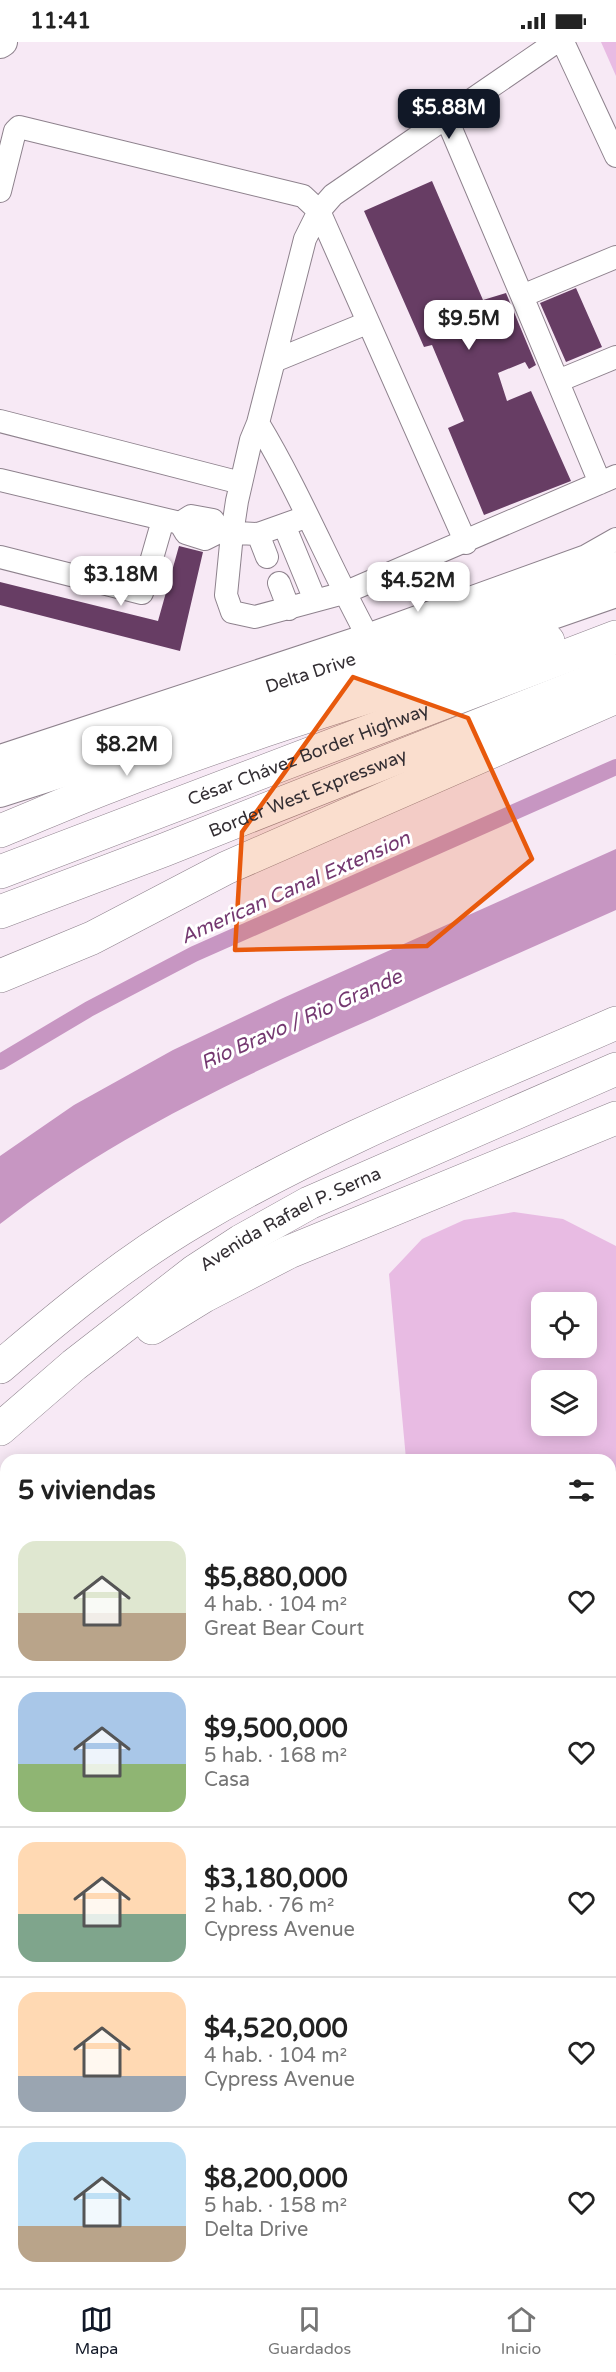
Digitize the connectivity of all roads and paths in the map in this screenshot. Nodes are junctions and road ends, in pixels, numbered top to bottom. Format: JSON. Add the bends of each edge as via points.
{"nodes":[{"id":1,"x":556,"y":42,"type":"edge"},
{"id":2,"x":563,"y":42,"type":"edge"},
{"id":3,"x":446,"y":117,"type":"junction"},
{"id":4,"x":616,"y":156,"type":"edge"},
{"id":5,"x":0,"y":191,"type":"edge"},
{"id":6,"x":319,"y":211,"type":"junction"},
{"id":7,"x":616,"y":257,"type":"edge"},
{"id":8,"x":522,"y":296,"type":"junction"},
{"id":9,"x":367,"y":323,"type":"junction"},
{"id":10,"x":616,"y":357,"type":"edge"},
{"id":11,"x":274,"y":361,"type":"junction"},
{"id":12,"x":558,"y":381,"type":"junction"},
{"id":13,"x":0,"y":421,"type":"edge"},
{"id":14,"x":258,"y":423,"type":"junction"},
{"id":15,"x":0,"y":480,"type":"edge"},
{"id":16,"x":608,"y":480,"type":"edge"},
{"id":17,"x":241,"y":483,"type":"junction"},
{"id":18,"x":306,"y":516,"type":"junction"},
{"id":19,"x":171,"y":521,"type":"junction"},
{"id":20,"x":284,"y":525,"type":"junction"},
{"id":21,"x":226,"y":533,"type":"junction"},
{"id":22,"x":258,"y":534,"type":"junction"},
{"id":23,"x":616,"y":539,"type":"edge"},
{"id":24,"x":466,"y":543,"type":"junction"},
{"id":25,"x":0,"y":557,"type":"edge"},
{"id":26,"x":267,"y":557,"type":"dead end"},
{"id":27,"x":616,"y":566,"type":"edge"},
{"id":28,"x":279,"y":583,"type":"dead end"},
{"id":29,"x":344,"y":593,"type":"junction"},
{"id":30,"x":616,"y":593,"type":"edge"},
{"id":31,"x":315,"y":600,"type":"junction"},
{"id":32,"x":290,"y":609,"type":"junction"},
{"id":33,"x":616,"y":620,"type":"edge"},
{"id":34,"x":367,"y":635,"type":"junction"},
{"id":35,"x":616,"y":638,"type":"edge"},
{"id":36,"x":616,"y":671,"type":"edge"},
{"id":37,"x":616,"y":698,"type":"edge"},
{"id":38,"x":237,"y":706,"type":"junction"},
{"id":39,"x":0,"y":756,"type":"edge"},
{"id":40,"x":0,"y":772,"type":"edge"},
{"id":41,"x":0,"y":793,"type":"edge"},
{"id":42,"x":0,"y":831,"type":"edge"},
{"id":43,"x":0,"y":872,"type":"edge"},
{"id":44,"x":0,"y":912,"type":"edge"},
{"id":45,"x":0,"y":976,"type":"edge"},
{"id":46,"x":616,"y":1023,"type":"edge"},
{"id":47,"x":616,"y":1069,"type":"edge"},
{"id":48,"x":616,"y":1118,"type":"edge"},
{"id":49,"x":75,"y":1365,"type":"junction"},
{"id":50,"x":0,"y":1366,"type":"edge"},
{"id":51,"x":0,"y":1429,"type":"edge"}],
"edges":[{"from":1,"to":3,"type":"street"},
{"from":2,"to":4,"type":"street"},
{"from":3,"to":6,"type":"street","via":[[333,195]]},
{"from":3,"to":8,"type":"street"},
{"from":5,"to":6,"type":"street","via":[[19,127],[303,196]]},
{"from":6,"to":9,"type":"street"},
{"from":6,"to":11,"type":"street","via":[[304,239]]},
{"from":7,"to":8,"type":"street"},
{"from":8,"to":12,"type":"street"},
{"from":9,"to":11,"type":"street"},
{"from":9,"to":24,"type":"street"},
{"from":10,"to":12,"type":"street"},
{"from":11,"to":14,"type":"street"},
{"from":12,"to":16,"type":"street"},
{"from":13,"to":17,"type":"street"},
{"from":14,"to":17,"type":"street"},
{"from":14,"to":18,"type":"street","via":[[283,464]]},
{"from":15,"to":19,"type":"street"},
{"from":16,"to":24,"type":"street"},
{"from":17,"to":21,"type":"street"},
{"from":18,"to":20,"type":"street"},
{"from":18,"to":29,"type":"street"},
{"from":19,"to":21,"type":"street","via":[[191,516],[213,520]]},
{"from":19,"to":25,"type":"street","via":[[142,593]]},
{"from":20,"to":22,"type":"street"},
{"from":20,"to":31,"type":"street"},
{"from":21,"to":22,"type":"street"},
{"from":21,"to":32,"type":"street","via":[[226,595],[232,612],[255,618]]},
{"from":22,"to":26,"type":"street"},
{"from":23,"to":34,"type":"street","via":[[586,556]]},
{"from":24,"to":29,"type":"street"},
{"from":27,"to":38,"type":"main road","name":"Delta Drive"},
{"from":28,"to":32,"type":"street"},
{"from":29,"to":31,"type":"street"},
{"from":29,"to":34,"type":"street"},
{"from":30,"to":38,"type":"main road","name":"Delta Drive","via":[[503,632]]},
{"from":31,"to":32,"type":"street"},
{"from":33,"to":42,"type":"highway","via":[[256,734],[110,786]]},
{"from":34,"to":39,"type":"street"},
{"from":35,"to":43,"type":"highway","name":"César Chávez Border Highway"},
{"from":36,"to":44,"type":"highway","name":"Border West Expressway"},
{"from":37,"to":45,"type":"highway","via":[[226,868],[92,938]]},
{"from":38,"to":40,"type":"main road","name":"Delta Drive"},
{"from":38,"to":41,"type":"main road","name":"Delta Drive"},
{"from":46,"to":50,"type":"highway","via":[[348,1141],[196,1220],[133,1261]]},
{"from":47,"to":49,"type":"highway","name":"Avenida Rafael P. Serna","via":[[309,1203],[195,1271]]},
{"from":48,"to":49,"type":"highway","via":[[289,1252],[134,1338]]},
{"from":49,"to":51,"type":"highway","name":"Avenida Rafael P. Serna"}]}
